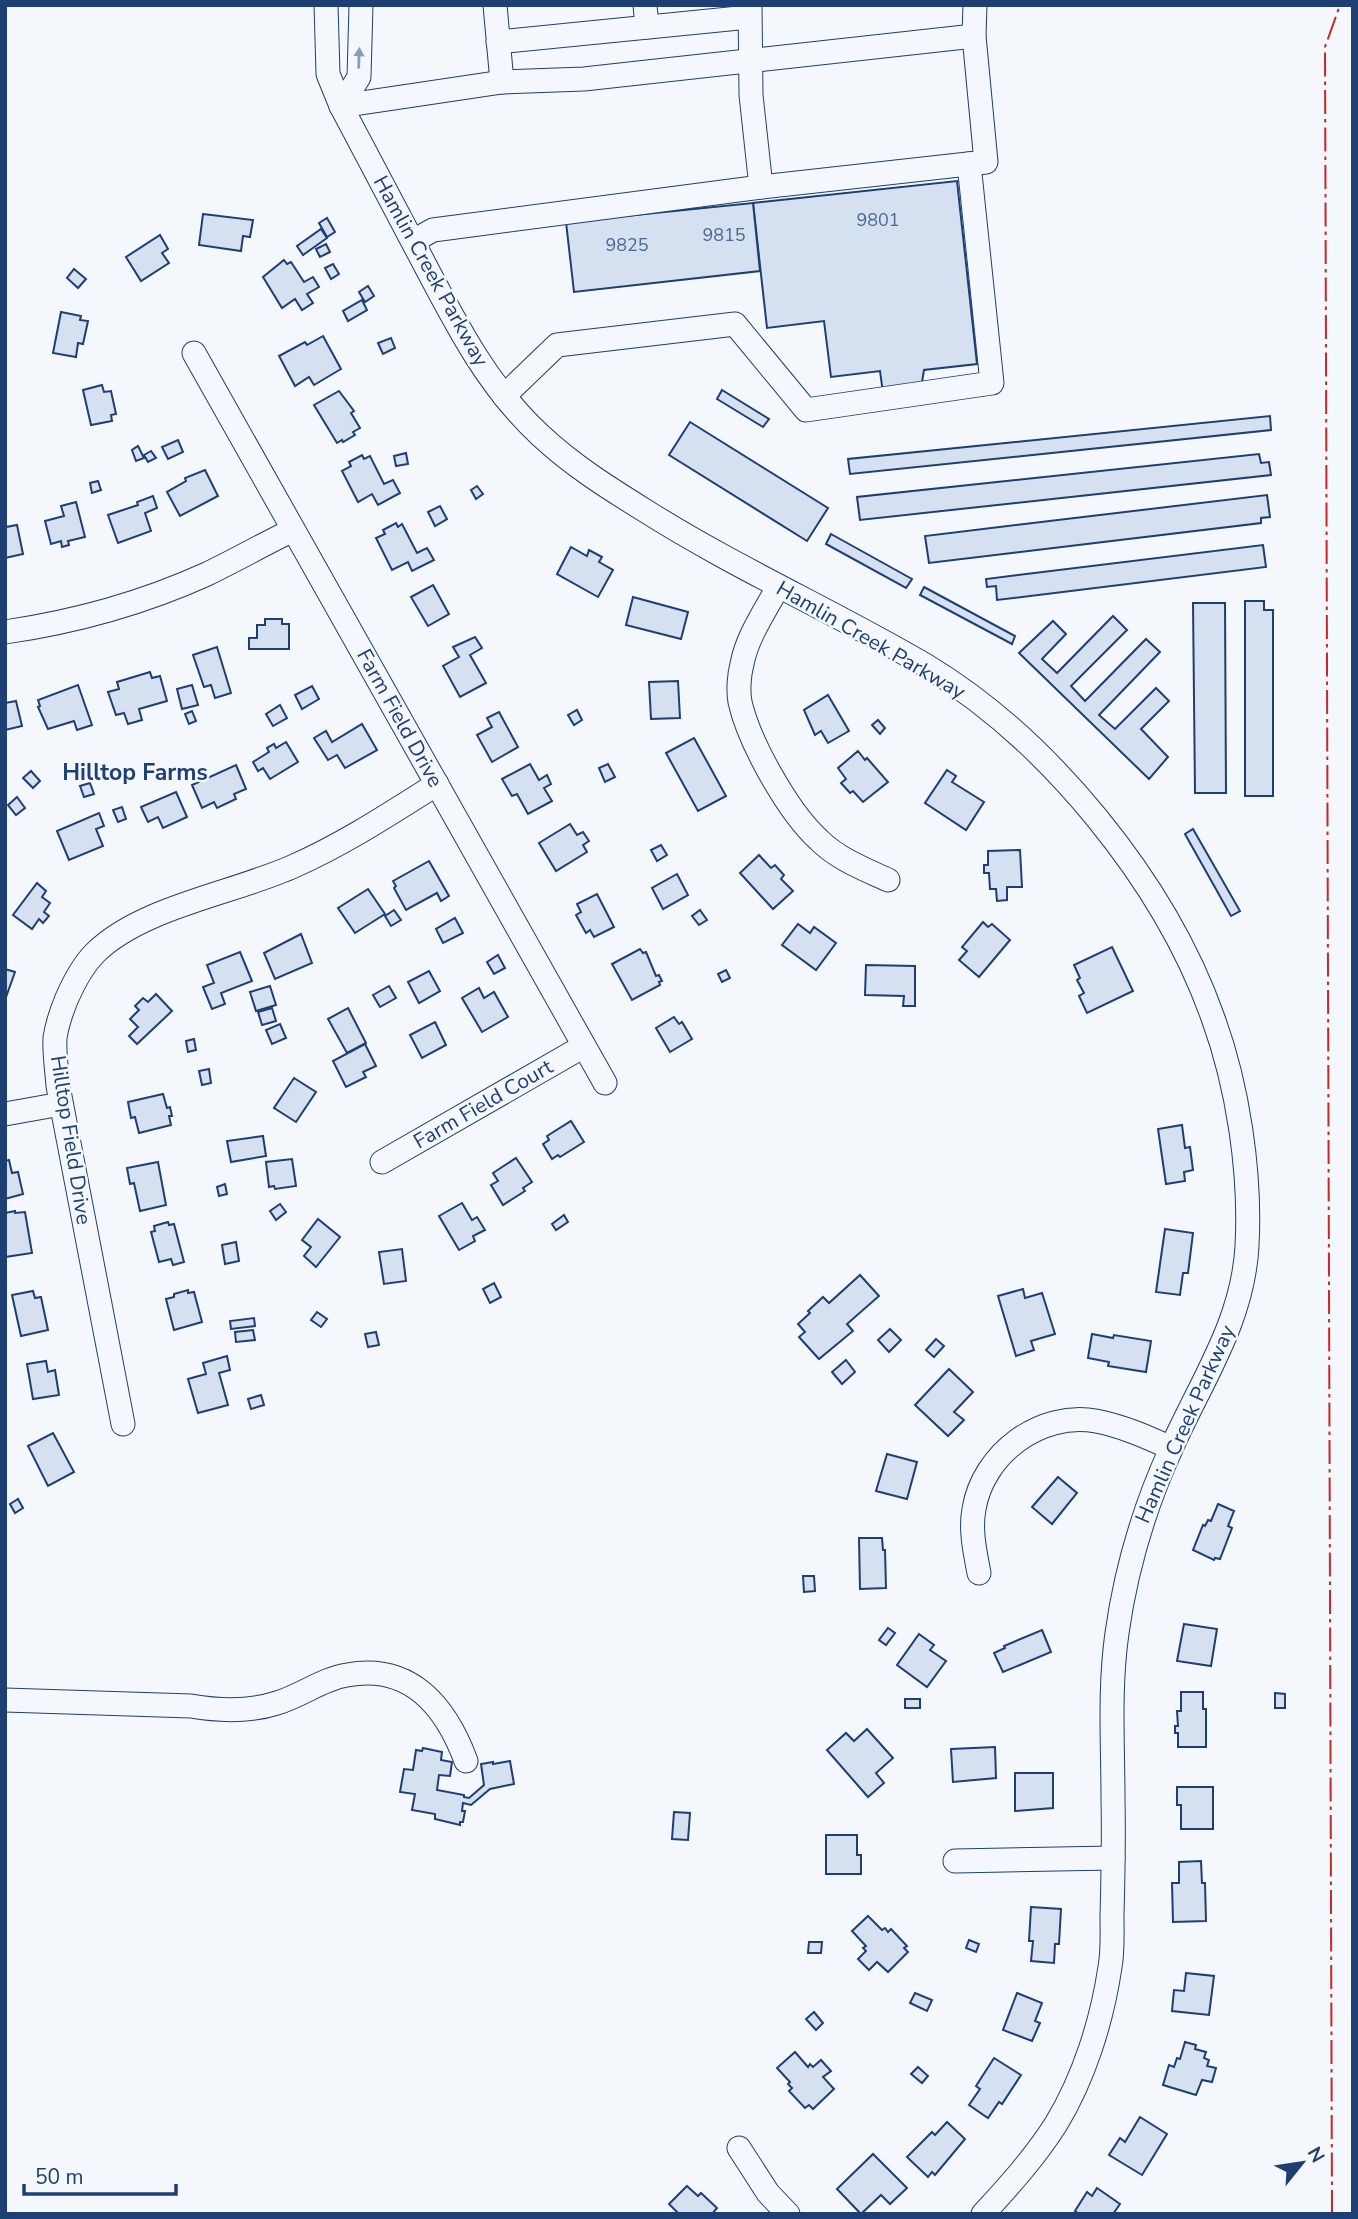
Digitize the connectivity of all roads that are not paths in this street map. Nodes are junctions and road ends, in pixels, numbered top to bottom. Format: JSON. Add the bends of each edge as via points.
{"nodes":[{"id":1,"x":326,"y":5,"type":"edge"},
{"id":2,"x":361,"y":5,"type":"edge"},
{"id":3,"x":495,"y":5,"type":"edge"},
{"id":4,"x":975,"y":5,"type":"edge"},
{"id":5,"x":750,"y":11,"type":"edge"},
{"id":6,"x":646,"y":16,"type":"edge"},
{"id":7,"x":974,"y":36,"type":"junction"},
{"id":8,"x":498,"y":42,"type":"junction"},
{"id":9,"x":750,"y":61,"type":"junction"},
{"id":10,"x":502,"y":82,"type":"junction"},
{"id":11,"x":341,"y":106,"type":"junction"},
{"id":12,"x":969,"y":164,"type":"junction"},
{"id":13,"x":761,"y":187,"type":"junction"},
{"id":14,"x":412,"y":241,"type":"junction"},
{"id":15,"x":194,"y":353,"type":"dead end"},
{"id":16,"x":504,"y":396,"type":"junction"},
{"id":17,"x":293,"y":530,"type":"junction"},
{"id":18,"x":778,"y":587,"type":"junction"},
{"id":19,"x":5,"y":632,"type":"edge"},
{"id":20,"x":438,"y":784,"type":"junction"},
{"id":21,"x":888,"y":880,"type":"dead end"},
{"id":22,"x":584,"y":1046,"type":"junction"},
{"id":23,"x":605,"y":1083,"type":"dead end"},
{"id":24,"x":61,"y":1104,"type":"junction"},
{"id":25,"x":5,"y":1114,"type":"edge"},
{"id":26,"x":382,"y":1162,"type":"dead end"},
{"id":27,"x":123,"y":1424,"type":"dead end"},
{"id":28,"x":1171,"y":1448,"type":"junction"},
{"id":29,"x":979,"y":1573,"type":"dead end"},
{"id":30,"x":5,"y":1700,"type":"edge"},
{"id":31,"x":466,"y":1761,"type":"dead end"},
{"id":32,"x":1114,"y":1858,"type":"junction"},
{"id":33,"x":955,"y":1861,"type":"dead end"},
{"id":34,"x":740,"y":2148,"type":"dead end"},
{"id":35,"x":788,"y":2214,"type":"edge"},
{"id":36,"x":983,"y":2214,"type":"edge"}],
"edges":[{"from":1,"to":11,"type":"street","name":"Hamlin Creek Parkway","via":[[328,74]]},
{"from":11,"to":2,"type":"street","one_way":true,"via":[[359,77]]},
{"from":3,"to":8,"type":"street"},
{"from":4,"to":7,"type":"street"},
{"from":5,"to":6,"type":"street"},
{"from":5,"to":9,"type":"street"},
{"from":6,"to":8,"type":"street"},
{"from":7,"to":9,"type":"street"},
{"from":7,"to":12,"type":"street","via":[[986,162]]},
{"from":8,"to":10,"type":"street"},
{"from":9,"to":10,"type":"street","via":[[574,80]]},
{"from":9,"to":13,"type":"street"},
{"from":10,"to":11,"type":"street"},
{"from":11,"to":14,"type":"street","name":"Hamlin Creek Parkway"},
{"from":12,"to":13,"type":"street"},
{"from":12,"to":16,"type":"street","via":[[992,383],[806,410],[735,324],[557,345]]},
{"from":13,"to":14,"type":"street","via":[[433,230]]},
{"from":14,"to":16,"type":"street","name":"Hamlin Creek Parkway","via":[[457,324]]},
{"from":15,"to":17,"type":"street","name":"Farm Field Drive"},
{"from":16,"to":18,"type":"street","name":"Hamlin Creek Parkway","via":[[536,431],[589,476],[697,544]]},
{"from":17,"to":19,"type":"street","via":[[172,588],[112,609]]},
{"from":17,"to":20,"type":"street","name":"Farm Field Drive"},
{"from":18,"to":21,"type":"street","via":[[741,664],[739,698],[747,729],[794,810],[818,840],[851,863]]},
{"from":18,"to":28,"type":"street","name":"Hamlin Creek Parkway","via":[[924,664],[1025,741],[1077,794],[1115,843],[1186,952],[1214,1020],[1233,1092],[1248,1206],[1238,1300],[1224,1343]]},
{"from":20,"to":22,"type":"street","name":"Farm Field Drive"},
{"from":20,"to":24,"type":"street","name":"Hilltop Field Drive","via":[[296,866],[146,920],[96,952],[61,1011],[55,1039]]},
{"from":22,"to":23,"type":"street","name":"Farm Field Drive"},
{"from":22,"to":26,"type":"street","name":"Farm Field Court"},
{"from":24,"to":25,"type":"street"},
{"from":24,"to":27,"type":"street","name":"Hilltop Field Drive"},
{"from":28,"to":29,"type":"street","via":[[1094,1420],[1058,1421],[1027,1433],[983,1480],[974,1509]]},
{"from":28,"to":32,"type":"street","name":"Hamlin Creek Parkway","via":[[1141,1522],[1117,1634],[1111,1696]]},
{"from":30,"to":31,"type":"street","via":[[242,1710],[275,1704],[348,1674],[375,1673],[411,1682],[431,1700]]},
{"from":32,"to":33,"type":"street"},
{"from":32,"to":36,"type":"street","name":"Hamlin Creek Parkway","via":[[1111,1964],[1082,2072],[1056,2123],[1017,2178]]},
{"from":34,"to":35,"type":"street","via":[[768,2193]]}]}
